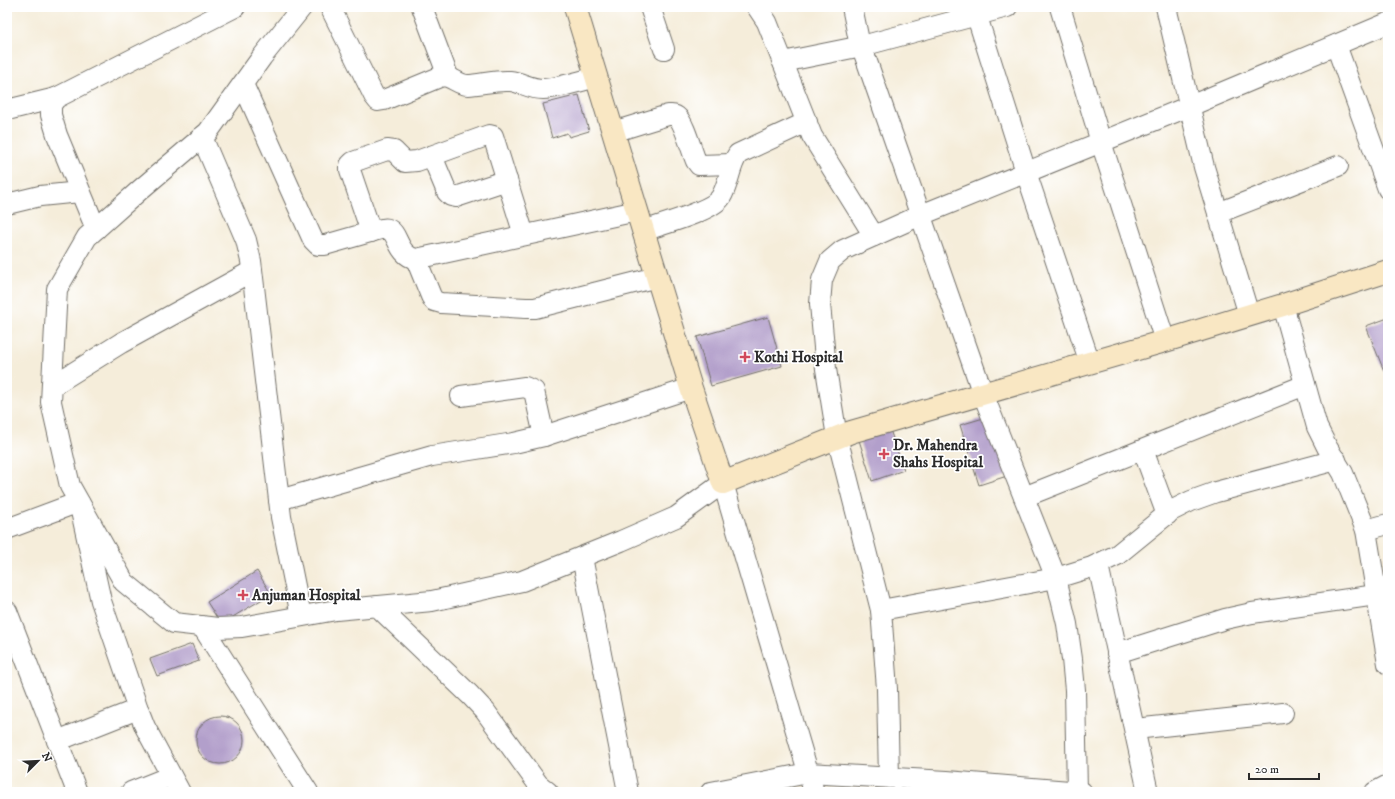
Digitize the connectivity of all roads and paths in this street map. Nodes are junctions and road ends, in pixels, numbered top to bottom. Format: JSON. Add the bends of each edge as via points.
{"nodes":[{"id":1,"x":235,"y":7,"type":"edge"},
{"id":2,"x":302,"y":7,"type":"edge"},
{"id":3,"x":330,"y":7,"type":"edge"},
{"id":4,"x":422,"y":7,"type":"edge"},
{"id":5,"x":575,"y":7,"type":"edge"},
{"id":6,"x":650,"y":7,"type":"edge"},
{"id":7,"x":756,"y":7,"type":"edge"},
{"id":8,"x":852,"y":7,"type":"edge"},
{"id":9,"x":1007,"y":7,"type":"edge"},
{"id":10,"x":1060,"y":7,"type":"edge"},
{"id":11,"x":1166,"y":7,"type":"edge"},
{"id":12,"x":975,"y":12,"type":"edge"},
{"id":13,"x":1388,"y":23,"type":"edge"},
{"id":14,"x":1336,"y":45,"type":"junction"},
{"id":15,"x":862,"y":46,"type":"junction"},
{"id":16,"x":664,"y":49,"type":"dead end"},
{"id":17,"x":783,"y":62,"type":"junction"},
{"id":18,"x":448,"y":76,"type":"junction"},
{"id":19,"x":596,"y":77,"type":"junction"},
{"id":20,"x":243,"y":84,"type":"junction"},
{"id":21,"x":56,"y":98,"type":"junction"},
{"id":22,"x":1190,"y":106,"type":"junction"},
{"id":23,"x":7,"y":110,"type":"edge"},
{"id":24,"x":807,"y":122,"type":"junction"},
{"id":25,"x":613,"y":132,"type":"junction"},
{"id":26,"x":202,"y":137,"type":"junction"},
{"id":27,"x":1101,"y":142,"type":"junction"},
{"id":28,"x":432,"y":156,"type":"junction"},
{"id":29,"x":732,"y":164,"type":"junction"},
{"id":30,"x":1338,"y":166,"type":"dead end"},
{"id":31,"x":1026,"y":172,"type":"junction"},
{"id":32,"x":507,"y":180,"type":"junction"},
{"id":33,"x":1388,"y":189,"type":"edge"},
{"id":34,"x":80,"y":192,"type":"junction"},
{"id":35,"x":7,"y":204,"type":"edge"},
{"id":36,"x":1218,"y":214,"type":"junction"},
{"id":37,"x":921,"y":215,"type":"junction"},
{"id":38,"x":640,"y":221,"type":"junction"},
{"id":39,"x":96,"y":229,"type":"junction"},
{"id":40,"x":371,"y":232,"type":"junction"},
{"id":41,"x":524,"y":235,"type":"junction"},
{"id":42,"x":874,"y":236,"type":"junction"},
{"id":43,"x":416,"y":260,"type":"junction"},
{"id":44,"x":252,"y":271,"type":"junction"},
{"id":45,"x":1388,"y":271,"type":"edge"},
{"id":46,"x":657,"y":277,"type":"junction"},
{"id":47,"x":1283,"y":305,"type":"junction"},
{"id":48,"x":1249,"y":315,"type":"junction"},
{"id":49,"x":1164,"y":341,"type":"junction"},
{"id":50,"x":1090,"y":363,"type":"junction"},
{"id":51,"x":1305,"y":385,"type":"junction"},
{"id":52,"x":52,"y":386,"type":"junction"},
{"id":53,"x":691,"y":388,"type":"junction"},
{"id":54,"x":983,"y":394,"type":"junction"},
{"id":55,"x":461,"y":396,"type":"dead end"},
{"id":56,"x":544,"y":436,"type":"junction"},
{"id":57,"x":837,"y":437,"type":"junction"},
{"id":58,"x":1143,"y":450,"type":"junction"},
{"id":59,"x":1336,"y":460,"type":"junction"},
{"id":60,"x":723,"y":483,"type":"junction"},
{"id":61,"x":1024,"y":496,"type":"junction"},
{"id":62,"x":280,"y":500,"type":"junction"},
{"id":63,"x":79,"y":502,"type":"junction"},
{"id":64,"x":1167,"y":515,"type":"junction"},
{"id":65,"x":1388,"y":524,"type":"edge"},
{"id":66,"x":7,"y":529,"type":"edge"},
{"id":67,"x":1366,"y":530,"type":"junction"},
{"id":68,"x":582,"y":557,"type":"junction"},
{"id":69,"x":1098,"y":565,"type":"junction"},
{"id":70,"x":1056,"y":578,"type":"junction"},
{"id":71,"x":1376,"y":595,"type":"junction"},
{"id":72,"x":376,"y":606,"type":"junction"},
{"id":73,"x":881,"y":610,"type":"junction"},
{"id":74,"x":7,"y":611,"type":"edge"},
{"id":75,"x":301,"y":616,"type":"junction"},
{"id":76,"x":1384,"y":619,"type":"edge"},
{"id":77,"x":202,"y":626,"type":"junction"},
{"id":78,"x":1118,"y":653,"type":"junction"},
{"id":79,"x":1388,"y":664,"type":"edge"},
{"id":80,"x":138,"y":709,"type":"junction"},
{"id":81,"x":1283,"y":713,"type":"dead end"},
{"id":82,"x":1135,"y":729,"type":"junction"},
{"id":83,"x":57,"y":741,"type":"junction"},
{"id":84,"x":808,"y":773,"type":"junction"},
{"id":85,"x":889,"y":778,"type":"junction"},
{"id":86,"x":175,"y":784,"type":"edge"},
{"id":87,"x":1388,"y":785,"type":"edge"},
{"id":88,"x":921,"y":786,"type":"edge"},
{"id":89,"x":77,"y":792,"type":"edge"},
{"id":90,"x":131,"y":792,"type":"edge"},
{"id":91,"x":308,"y":792,"type":"edge"},
{"id":92,"x":548,"y":792,"type":"edge"},
{"id":93,"x":628,"y":792,"type":"edge"},
{"id":94,"x":711,"y":792,"type":"edge"},
{"id":95,"x":814,"y":792,"type":"edge"},
{"id":96,"x":1079,"y":792,"type":"edge"},
{"id":97,"x":1148,"y":792,"type":"edge"},
{"id":98,"x":1375,"y":792,"type":"edge"}],
"edges":[{"from":1,"to":21,"type":"street"},
{"from":2,"to":20,"type":"street"},
{"from":3,"to":18,"type":"street","via":[[378,101],[442,76]]},
{"from":4,"to":18,"type":"street"},
{"from":5,"to":19,"type":"street"},
{"from":6,"to":16,"type":"street"},
{"from":7,"to":17,"type":"street","via":[[767,22]]},
{"from":8,"to":15,"type":"street"},
{"from":9,"to":12,"type":"street"},
{"from":10,"to":27,"type":"street"},
{"from":11,"to":22,"type":"street"},
{"from":12,"to":15,"type":"street"},
{"from":12,"to":31,"type":"street"},
{"from":13,"to":14,"type":"street"},
{"from":14,"to":22,"type":"street"},
{"from":14,"to":33,"type":"street"},
{"from":15,"to":17,"type":"street"},
{"from":15,"to":37,"type":"street"},
{"from":17,"to":24,"type":"street"},
{"from":18,"to":19,"type":"street","via":[[466,85],[512,81],[531,88],[544,89]]},
{"from":19,"to":25,"type":"street"},
{"from":20,"to":26,"type":"street"},
{"from":20,"to":40,"type":"street","via":[[313,240],[318,245],[325,245]]},
{"from":21,"to":23,"type":"street"},
{"from":21,"to":34,"type":"street","via":[[51,105],[56,135]]},
{"from":22,"to":27,"type":"street"},
{"from":22,"to":36,"type":"street"},
{"from":24,"to":29,"type":"street","via":[[743,151]]},
{"from":24,"to":42,"type":"street","via":[[812,136]]},
{"from":25,"to":29,"type":"street","via":[[673,115],[678,117],[699,165]]},
{"from":25,"to":38,"type":"street"},
{"from":26,"to":39,"type":"street"},
{"from":26,"to":44,"type":"street","via":[[246,240]]},
{"from":27,"to":31,"type":"street"},
{"from":27,"to":49,"type":"street"},
{"from":28,"to":32,"type":"street","via":[[446,192],[450,196],[456,197]]},
{"from":28,"to":32,"type":"street","via":[[489,135],[493,136]]},
{"from":28,"to":40,"type":"street","via":[[417,162],[405,162],[394,151],[387,150],[352,162],[350,170]]},
{"from":29,"to":38,"type":"street","via":[[724,193],[716,204],[701,211]]},
{"from":30,"to":36,"type":"street"},
{"from":31,"to":37,"type":"street"},
{"from":31,"to":50,"type":"street"},
{"from":32,"to":41,"type":"street"},
{"from":34,"to":35,"type":"street","via":[[40,196]]},
{"from":34,"to":39,"type":"street"},
{"from":36,"to":48,"type":"street"},
{"from":37,"to":42,"type":"street"},
{"from":37,"to":54,"type":"street"},
{"from":38,"to":41,"type":"street"},
{"from":38,"to":46,"type":"street"},
{"from":39,"to":52,"type":"street","via":[[87,237],[57,290]]},
{"from":40,"to":43,"type":"street","via":[[388,229],[404,253]]},
{"from":41,"to":43,"type":"street"},
{"from":42,"to":57,"type":"street","via":[[843,250],[830,261],[822,280],[820,304],[826,369]]},
{"from":43,"to":46,"type":"street","via":[[431,296],[434,301],[441,303],[534,308]]},
{"from":44,"to":52,"type":"street","via":[[120,343]]},
{"from":44,"to":62,"type":"street"},
{"from":45,"to":47,"type":"street"},
{"from":46,"to":53,"type":"street"},
{"from":47,"to":48,"type":"street"},
{"from":47,"to":51,"type":"street"},
{"from":48,"to":49,"type":"street"},
{"from":49,"to":50,"type":"street"},
{"from":50,"to":54,"type":"street"},
{"from":51,"to":58,"type":"street"},
{"from":51,"to":59,"type":"street","via":[[1317,427]]},
{"from":52,"to":63,"type":"street","via":[[52,402],[70,486]]},
{"from":53,"to":56,"type":"street"},
{"from":53,"to":60,"type":"street"},
{"from":54,"to":57,"type":"street"},
{"from":54,"to":61,"type":"street"},
{"from":55,"to":56,"type":"street","via":[[530,388],[534,391]]},
{"from":56,"to":62,"type":"street","via":[[432,456]]},
{"from":57,"to":60,"type":"street"},
{"from":57,"to":73,"type":"street"},
{"from":58,"to":61,"type":"street"},
{"from":58,"to":64,"type":"street"},
{"from":59,"to":64,"type":"street","via":[[1191,500]]},
{"from":59,"to":67,"type":"street","via":[[1344,473]]},
{"from":60,"to":68,"type":"street","via":[[676,517]]},
{"from":60,"to":84,"type":"street"},
{"from":61,"to":70,"type":"street"},
{"from":62,"to":75,"type":"street","via":[[281,517]]},
{"from":63,"to":66,"type":"street"},
{"from":63,"to":77,"type":"street","via":[[124,582],[174,623]]},
{"from":63,"to":80,"type":"street","via":[[102,602]]},
{"from":64,"to":69,"type":"street","via":[[1117,555]]},
{"from":65,"to":67,"type":"street"},
{"from":67,"to":71,"type":"street"},
{"from":68,"to":72,"type":"street","via":[[522,581],[432,601]]},
{"from":68,"to":93,"type":"street"},
{"from":69,"to":70,"type":"street"},
{"from":69,"to":78,"type":"street"},
{"from":70,"to":73,"type":"street"},
{"from":70,"to":96,"type":"street","via":[[1072,659]]},
{"from":71,"to":76,"type":"street"},
{"from":71,"to":78,"type":"street","via":[[1225,619]]},
{"from":72,"to":75,"type":"street"},
{"from":72,"to":92,"type":"street","via":[[485,711],[538,784]]},
{"from":73,"to":85,"type":"street","via":[[887,689]]},
{"from":74,"to":83,"type":"street"},
{"from":75,"to":77,"type":"street","via":[[242,627]]},
{"from":76,"to":79,"type":"street"},
{"from":77,"to":91,"type":"street"},
{"from":78,"to":82,"type":"street"},
{"from":80,"to":83,"type":"street"},
{"from":80,"to":86,"type":"street"},
{"from":81,"to":82,"type":"street"},
{"from":82,"to":97,"type":"street"},
{"from":83,"to":89,"type":"street"},
{"from":84,"to":85,"type":"street"},
{"from":84,"to":94,"type":"street"},
{"from":84,"to":95,"type":"street"},
{"from":85,"to":88,"type":"street"},
{"from":86,"to":90,"type":"street"},
{"from":87,"to":98,"type":"street"},
{"from":88,"to":96,"type":"street"}]}
